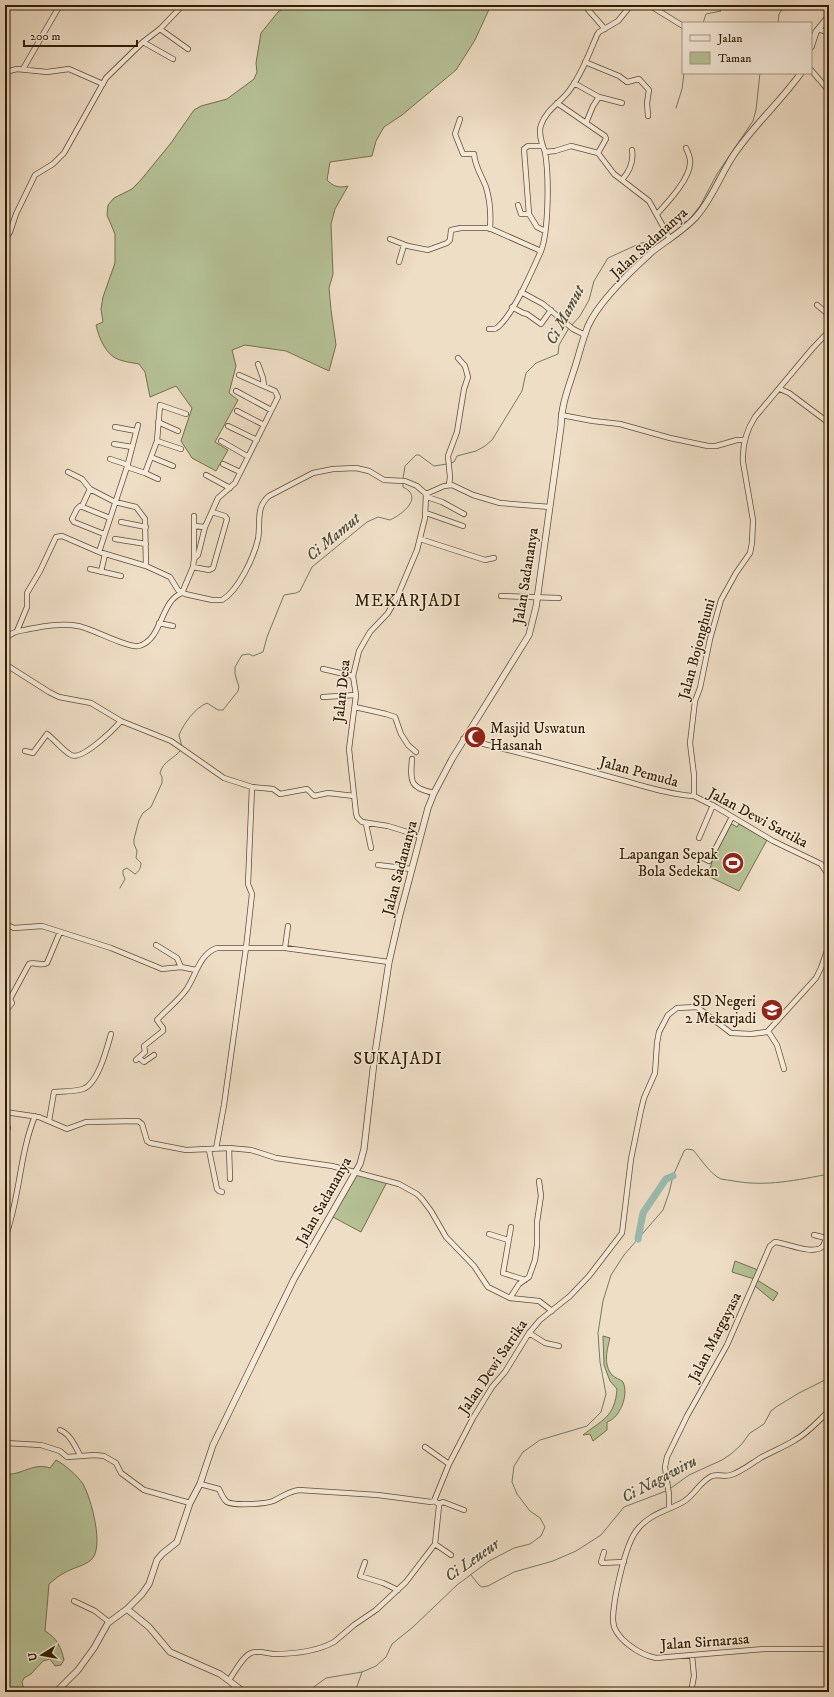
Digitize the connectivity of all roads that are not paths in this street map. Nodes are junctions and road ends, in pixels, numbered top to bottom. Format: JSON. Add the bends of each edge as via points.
{"nodes":[{"id":1,"x":60,"y":5,"type":"edge"},
{"id":2,"x":183,"y":5,"type":"edge"},
{"id":3,"x":584,"y":5,"type":"edge"},
{"id":4,"x":631,"y":5,"type":"edge"},
{"id":5,"x":649,"y":5,"type":"edge"},
{"id":6,"x":662,"y":5,"type":"edge"},
{"id":7,"x":658,"y":10,"type":"junction"},
{"id":8,"x":829,"y":16,"type":"edge"},
{"id":9,"x":682,"y":25,"type":"edge"},
{"id":10,"x":160,"y":29,"type":"junction"},
{"id":11,"x":605,"y":29,"type":"junction"},
{"id":12,"x":818,"y":29,"type":"junction"},
{"id":13,"x":829,"y":33,"type":"edge"},
{"id":14,"x":143,"y":42,"type":"junction"},
{"id":15,"x":812,"y":43,"type":"edge"},
{"id":16,"x":188,"y":49,"type":"dead end"},
{"id":17,"x":173,"y":59,"type":"dead end"},
{"id":18,"x":584,"y":62,"type":"junction"},
{"id":19,"x":23,"y":69,"type":"junction"},
{"id":20,"x":812,"y":71,"type":"edge"},
{"id":21,"x":5,"y":72,"type":"edge"},
{"id":22,"x":800,"y":74,"type":"edge"},
{"id":23,"x":574,"y":83,"type":"junction"},
{"id":24,"x":103,"y":84,"type":"junction"},
{"id":25,"x":829,"y":90,"type":"edge"},
{"id":26,"x":599,"y":97,"type":"junction"},
{"id":27,"x":622,"y":103,"type":"dead end"},
{"id":28,"x":557,"y":104,"type":"junction"},
{"id":29,"x":648,"y":116,"type":"dead end"},
{"id":30,"x":460,"y":118,"type":"dead end"},
{"id":31,"x":586,"y":123,"type":"junction"},
{"id":32,"x":543,"y":146,"type":"junction"},
{"id":33,"x":686,"y":148,"type":"dead end"},
{"id":34,"x":632,"y":150,"type":"dead end"},
{"id":35,"x":545,"y":152,"type":"junction"},
{"id":36,"x":598,"y":153,"type":"junction"},
{"id":37,"x":622,"y":180,"type":"junction"},
{"id":38,"x":518,"y":205,"type":"dead end"},
{"id":39,"x":529,"y":214,"type":"junction"},
{"id":40,"x":657,"y":214,"type":"junction"},
{"id":41,"x":490,"y":229,"type":"junction"},
{"id":42,"x":545,"y":231,"type":"junction"},
{"id":43,"x":5,"y":239,"type":"edge"},
{"id":44,"x":390,"y":239,"type":"dead end"},
{"id":45,"x":670,"y":239,"type":"junction"},
{"id":46,"x":404,"y":245,"type":"junction"},
{"id":47,"x":541,"y":250,"type":"junction"},
{"id":48,"x":399,"y":262,"type":"dead end"},
{"id":49,"x":521,"y":292,"type":"junction"},
{"id":50,"x":817,"y":305,"type":"dead end"},
{"id":51,"x":512,"y":307,"type":"junction"},
{"id":52,"x":551,"y":310,"type":"junction"},
{"id":53,"x":829,"y":315,"type":"edge"},
{"id":54,"x":489,"y":329,"type":"dead end"},
{"id":55,"x":829,"y":331,"type":"edge"},
{"id":56,"x":585,"y":335,"type":"junction"},
{"id":57,"x":458,"y":358,"type":"dead end"},
{"id":58,"x":258,"y":364,"type":"dead end"},
{"id":59,"x":239,"y":375,"type":"dead end"},
{"id":60,"x":264,"y":386,"type":"junction"},
{"id":61,"x":780,"y":389,"type":"junction"},
{"id":62,"x":236,"y":391,"type":"dead end"},
{"id":63,"x":271,"y":410,"type":"junction"},
{"id":64,"x":237,"y":411,"type":"dead end"},
{"id":65,"x":186,"y":414,"type":"dead end"},
{"id":66,"x":561,"y":414,"type":"junction"},
{"id":67,"x":158,"y":422,"type":"junction"},
{"id":68,"x":829,"y":423,"type":"edge"},
{"id":69,"x":138,"y":425,"type":"dead end"},
{"id":70,"x":264,"y":425,"type":"junction"},
{"id":71,"x":228,"y":426,"type":"dead end"},
{"id":72,"x":115,"y":427,"type":"dead end"},
{"id":73,"x":136,"y":431,"type":"junction"},
{"id":74,"x":178,"y":431,"type":"dead end"},
{"id":75,"x":257,"y":440,"type":"junction"},
{"id":76,"x":744,"y":440,"type":"junction"},
{"id":77,"x":157,"y":441,"type":"junction"},
{"id":78,"x":221,"y":441,"type":"dead end"},
{"id":79,"x":114,"y":444,"type":"dead end"},
{"id":80,"x":132,"y":447,"type":"junction"},
{"id":81,"x":181,"y":449,"type":"dead end"},
{"id":82,"x":247,"y":456,"type":"junction"},
{"id":83,"x":151,"y":457,"type":"junction"},
{"id":84,"x":110,"y":459,"type":"dead end"},
{"id":85,"x":223,"y":464,"type":"dead end"},
{"id":86,"x":127,"y":466,"type":"junction"},
{"id":87,"x":173,"y":466,"type":"dead end"},
{"id":88,"x":68,"y":472,"type":"dead end"},
{"id":89,"x":240,"y":472,"type":"junction"},
{"id":90,"x":144,"y":473,"type":"junction"},
{"id":91,"x":206,"y":475,"type":"dead end"},
{"id":92,"x":158,"y":479,"type":"dead end"},
{"id":93,"x":449,"y":485,"type":"junction"},
{"id":94,"x":230,"y":488,"type":"junction"},
{"id":95,"x":90,"y":489,"type":"junction"},
{"id":96,"x":427,"y":495,"type":"junction"},
{"id":97,"x":115,"y":502,"type":"junction"},
{"id":98,"x":82,"y":506,"type":"junction"},
{"id":99,"x":550,"y":507,"type":"junction"},
{"id":100,"x":212,"y":512,"type":"junction"},
{"id":101,"x":426,"y":513,"type":"junction"},
{"id":102,"x":464,"y":514,"type":"dead end"},
{"id":103,"x":194,"y":516,"type":"dead end"},
{"id":104,"x":110,"y":518,"type":"junction"},
{"id":105,"x":121,"y":522,"type":"dead end"},
{"id":106,"x":146,"y":526,"type":"junction"},
{"id":107,"x":194,"y":526,"type":"junction"},
{"id":108,"x":463,"y":526,"type":"dead end"},
{"id":109,"x":205,"y":528,"type":"junction"},
{"id":110,"x":104,"y":534,"type":"junction"},
{"id":111,"x":115,"y":539,"type":"dead end"},
{"id":112,"x":420,"y":539,"type":"junction"},
{"id":113,"x":146,"y":544,"type":"junction"},
{"id":114,"x":99,"y":552,"type":"junction"},
{"id":115,"x":105,"y":554,"type":"junction"},
{"id":116,"x":494,"y":558,"type":"dead end"},
{"id":117,"x":194,"y":559,"type":"junction"},
{"id":118,"x":146,"y":566,"type":"junction"},
{"id":119,"x":193,"y":567,"type":"junction"},
{"id":120,"x":90,"y":568,"type":"dead end"},
{"id":121,"x":101,"y":572,"type":"junction"},
{"id":122,"x":121,"y":576,"type":"dead end"},
{"id":123,"x":182,"y":593,"type":"junction"},
{"id":124,"x":501,"y":596,"type":"dead end"},
{"id":125,"x":537,"y":597,"type":"junction"},
{"id":126,"x":559,"y":598,"type":"dead end"},
{"id":127,"x":159,"y":623,"type":"junction"},
{"id":128,"x":174,"y":626,"type":"dead end"},
{"id":129,"x":18,"y":631,"type":"junction"},
{"id":130,"x":7,"y":635,"type":"edge"},
{"id":131,"x":5,"y":640,"type":"edge"},
{"id":132,"x":5,"y":664,"type":"edge"},
{"id":133,"x":324,"y":669,"type":"dead end"},
{"id":134,"x":353,"y":676,"type":"junction"},
{"id":135,"x":356,"y":695,"type":"junction"},
{"id":136,"x":323,"y":697,"type":"dead end"},
{"id":137,"x":355,"y":707,"type":"junction"},
{"id":138,"x":121,"y":720,"type":"junction"},
{"id":139,"x":463,"y":739,"type":"junction"},
{"id":140,"x":26,"y":751,"type":"dead end"},
{"id":141,"x":416,"y":752,"type":"dead end"},
{"id":142,"x":412,"y":759,"type":"dead end"},
{"id":143,"x":252,"y":787,"type":"junction"},
{"id":144,"x":434,"y":793,"type":"junction"},
{"id":145,"x":354,"y":796,"type":"junction"},
{"id":146,"x":694,"y":796,"type":"junction"},
{"id":147,"x":713,"y":805,"type":"junction"},
{"id":148,"x":732,"y":817,"type":"junction"},
{"id":149,"x":366,"y":824,"type":"junction"},
{"id":150,"x":420,"y":836,"type":"junction"},
{"id":151,"x":699,"y":838,"type":"dead end"},
{"id":152,"x":371,"y":848,"type":"dead end"},
{"id":153,"x":701,"y":857,"type":"dead end"},
{"id":154,"x":378,"y":865,"type":"dead end"},
{"id":155,"x":411,"y":869,"type":"junction"},
{"id":156,"x":829,"y":876,"type":"edge"},
{"id":157,"x":5,"y":924,"type":"edge"},
{"id":158,"x":288,"y":926,"type":"dead end"},
{"id":159,"x":60,"y":932,"type":"junction"},
{"id":160,"x":156,"y":945,"type":"dead end"},
{"id":161,"x":829,"y":945,"type":"edge"},
{"id":162,"x":246,"y":948,"type":"junction"},
{"id":163,"x":285,"y":948,"type":"junction"},
{"id":164,"x":389,"y":962,"type":"junction"},
{"id":165,"x":181,"y":967,"type":"junction"},
{"id":166,"x":196,"y":970,"type":"junction"},
{"id":167,"x":5,"y":1012,"type":"edge"},
{"id":168,"x":768,"y":1031,"type":"junction"},
{"id":169,"x":111,"y":1034,"type":"dead end"},
{"id":170,"x":154,"y":1055,"type":"dead end"},
{"id":171,"x":784,"y":1069,"type":"dead end"},
{"id":172,"x":5,"y":1113,"type":"edge"},
{"id":173,"x":35,"y":1116,"type":"junction"},
{"id":174,"x":5,"y":1120,"type":"edge"},
{"id":175,"x":50,"y":1121,"type":"junction"},
{"id":176,"x":5,"y":1135,"type":"edge"},
{"id":177,"x":229,"y":1148,"type":"junction"},
{"id":178,"x":216,"y":1149,"type":"junction"},
{"id":179,"x":209,"y":1150,"type":"junction"},
{"id":180,"x":355,"y":1172,"type":"junction"},
{"id":181,"x":230,"y":1179,"type":"dead end"},
{"id":182,"x":539,"y":1181,"type":"dead end"},
{"id":183,"x":222,"y":1192,"type":"dead end"},
{"id":184,"x":7,"y":1227,"type":"edge"},
{"id":185,"x":511,"y":1227,"type":"dead end"},
{"id":186,"x":829,"y":1228,"type":"edge"},
{"id":187,"x":489,"y":1234,"type":"dead end"},
{"id":188,"x":814,"y":1235,"type":"dead end"},
{"id":189,"x":5,"y":1238,"type":"edge"},
{"id":190,"x":826,"y":1238,"type":"junction"},
{"id":191,"x":508,"y":1240,"type":"junction"},
{"id":192,"x":525,"y":1280,"type":"junction"},
{"id":193,"x":510,"y":1298,"type":"junction"},
{"id":194,"x":552,"y":1311,"type":"junction"},
{"id":195,"x":529,"y":1333,"type":"junction"},
{"id":196,"x":559,"y":1346,"type":"dead end"},
{"id":197,"x":829,"y":1411,"type":"edge"},
{"id":198,"x":60,"y":1430,"type":"dead end"},
{"id":199,"x":5,"y":1443,"type":"edge"},
{"id":200,"x":425,"y":1447,"type":"dead end"},
{"id":201,"x":80,"y":1455,"type":"junction"},
{"id":202,"x":449,"y":1464,"type":"junction"},
{"id":203,"x":200,"y":1484,"type":"junction"},
{"id":204,"x":434,"y":1501,"type":"junction"},
{"id":205,"x":190,"y":1503,"type":"junction"},
{"id":206,"x":439,"y":1504,"type":"junction"},
{"id":207,"x":669,"y":1508,"type":"junction"},
{"id":208,"x":464,"y":1510,"type":"dead end"},
{"id":209,"x":435,"y":1544,"type":"junction"},
{"id":210,"x":604,"y":1552,"type":"dead end"},
{"id":211,"x":451,"y":1554,"type":"dead end"},
{"id":212,"x":365,"y":1562,"type":"dead end"},
{"id":213,"x":624,"y":1562,"type":"junction"},
{"id":214,"x":398,"y":1590,"type":"junction"},
{"id":215,"x":74,"y":1601,"type":"dead end"},
{"id":216,"x":127,"y":1610,"type":"junction"},
{"id":217,"x":109,"y":1622,"type":"junction"},
{"id":218,"x":829,"y":1649,"type":"edge"},
{"id":219,"x":692,"y":1655,"type":"junction"},
{"id":220,"x":229,"y":1680,"type":"junction"},
{"id":221,"x":56,"y":1692,"type":"edge"},
{"id":222,"x":244,"y":1692,"type":"edge"},
{"id":223,"x":691,"y":1692,"type":"edge"}],
"edges":[{"from":1,"to":19,"type":"street"},
{"from":2,"to":10,"type":"street"},
{"from":3,"to":11,"type":"street"},
{"from":4,"to":11,"type":"street","via":[[622,18]]},
{"from":5,"to":7,"type":"street"},
{"from":6,"to":7,"type":"street"},
{"from":7,"to":9,"type":"street"},
{"from":8,"to":12,"type":"street"},
{"from":10,"to":14,"type":"street"},
{"from":10,"to":16,"type":"street"},
{"from":11,"to":18,"type":"street","via":[[599,32]]},
{"from":12,"to":13,"type":"street"},
{"from":12,"to":15,"type":"street"},
{"from":14,"to":17,"type":"street"},
{"from":14,"to":24,"type":"street"},
{"from":18,"to":23,"type":"street"},
{"from":18,"to":29,"type":"street","via":[[619,76],[627,82],[639,79],[649,90]]},
{"from":19,"to":21,"type":"street"},
{"from":19,"to":24,"type":"street","via":[[47,72],[69,69]]},
{"from":20,"to":25,"type":"street"},
{"from":22,"to":45,"type":"street","name":"Jalan Sadananya","via":[[735,153],[705,207]]},
{"from":23,"to":26,"type":"street"},
{"from":23,"to":28,"type":"street"},
{"from":24,"to":43,"type":"street","via":[[64,153],[53,164],[35,175]]},
{"from":26,"to":27,"type":"street"},
{"from":26,"to":31,"type":"street"},
{"from":28,"to":31,"type":"street"},
{"from":28,"to":32,"type":"street","via":[[541,123]]},
{"from":30,"to":41,"type":"street","via":[[455,134],[463,154],[474,154],[474,161],[486,187]]},
{"from":31,"to":36,"type":"street","via":[[606,137]]},
{"from":32,"to":35,"type":"street"},
{"from":32,"to":39,"type":"street","via":[[528,146],[524,150]]},
{"from":33,"to":40,"type":"street","via":[[690,169],[676,194]]},
{"from":34,"to":37,"type":"street","via":[[634,156],[630,171]]},
{"from":35,"to":36,"type":"street","via":[[571,146]]},
{"from":35,"to":42,"type":"street","via":[[548,185]]},
{"from":36,"to":37,"type":"street","via":[[609,169]]},
{"from":37,"to":40,"type":"street","via":[[649,202]]},
{"from":38,"to":39,"type":"street","via":[[520,214]]},
{"from":39,"to":42,"type":"street","via":[[534,224]]},
{"from":40,"to":45,"type":"street"},
{"from":41,"to":46,"type":"street","via":[[451,230],[447,243],[426,250]]},
{"from":41,"to":47,"type":"street"},
{"from":42,"to":47,"type":"street"},
{"from":44,"to":46,"type":"street"},
{"from":45,"to":56,"type":"street","name":"Jalan Sadananya","via":[[643,260],[621,283],[598,310]]},
{"from":46,"to":48,"type":"street"},
{"from":47,"to":49,"type":"street"},
{"from":49,"to":51,"type":"street"},
{"from":49,"to":52,"type":"street"},
{"from":50,"to":53,"type":"street"},
{"from":51,"to":52,"type":"street","via":[[541,324]]},
{"from":51,"to":54,"type":"street","via":[[499,327]]},
{"from":52,"to":56,"type":"street","via":[[572,328]]},
{"from":55,"to":61,"type":"street","name":"Jalan Bojonghuni"},
{"from":56,"to":66,"type":"street","name":"Jalan Sadananya"},
{"from":57,"to":93,"type":"street","via":[[465,366],[468,377],[457,432],[449,452]]},
{"from":58,"to":60,"type":"street"},
{"from":59,"to":60,"type":"street"},
{"from":60,"to":63,"type":"street","via":[[278,395]]},
{"from":61,"to":68,"type":"street"},
{"from":61,"to":76,"type":"street","name":"Jalan Bojonghuni","via":[[755,417]]},
{"from":62,"to":63,"type":"street"},
{"from":63,"to":70,"type":"street"},
{"from":64,"to":70,"type":"street"},
{"from":65,"to":67,"type":"street","via":[[160,405]]},
{"from":66,"to":76,"type":"street","via":[[620,424],[708,446]]},
{"from":66,"to":99,"type":"street","name":"Jalan Sadananya"},
{"from":67,"to":74,"type":"street"},
{"from":67,"to":77,"type":"street"},
{"from":69,"to":73,"type":"street"},
{"from":70,"to":75,"type":"street"},
{"from":71,"to":75,"type":"street"},
{"from":72,"to":73,"type":"street"},
{"from":73,"to":80,"type":"street"},
{"from":75,"to":82,"type":"street"},
{"from":76,"to":146,"type":"street","name":"Jalan Bojonghuni","via":[[742,452],[753,520],[752,543],[750,553],[721,600],[695,701],[690,743]]},
{"from":77,"to":81,"type":"street"},
{"from":77,"to":83,"type":"street"},
{"from":78,"to":82,"type":"street"},
{"from":79,"to":80,"type":"street"},
{"from":80,"to":86,"type":"street"},
{"from":82,"to":89,"type":"street"},
{"from":83,"to":87,"type":"street"},
{"from":83,"to":90,"type":"street"},
{"from":84,"to":86,"type":"street"},
{"from":85,"to":89,"type":"street"},
{"from":86,"to":90,"type":"street"},
{"from":86,"to":97,"type":"street"},
{"from":88,"to":95,"type":"street","via":[[82,479]]},
{"from":89,"to":94,"type":"street"},
{"from":90,"to":92,"type":"street"},
{"from":91,"to":94,"type":"street"},
{"from":93,"to":96,"type":"street"},
{"from":93,"to":99,"type":"street","via":[[500,503]]},
{"from":94,"to":100,"type":"street","via":[[218,498]]},
{"from":95,"to":97,"type":"street"},
{"from":95,"to":98,"type":"street"},
{"from":96,"to":101,"type":"street","name":"Jalan Desa"},
{"from":96,"to":102,"type":"street"},
{"from":96,"to":123,"type":"street","via":[[417,486],[403,481],[384,480],[369,471],[356,468],[313,473],[269,496],[262,504],[258,540],[253,554],[241,578],[225,598],[212,600]]},
{"from":97,"to":104,"type":"street"},
{"from":97,"to":106,"type":"street","via":[[136,506],[144,516]]},
{"from":98,"to":104,"type":"street"},
{"from":98,"to":110,"type":"street","via":[[78,506],[73,521]]},
{"from":99,"to":125,"type":"street","name":"Jalan Sadananya"},
{"from":100,"to":109,"type":"street"},
{"from":100,"to":119,"type":"street","via":[[227,519],[213,568],[209,570]]},
{"from":101,"to":108,"type":"street"},
{"from":101,"to":112,"type":"street","name":"Jalan Desa"},
{"from":103,"to":107,"type":"street"},
{"from":104,"to":110,"type":"street"},
{"from":105,"to":106,"type":"street"},
{"from":106,"to":113,"type":"street"},
{"from":107,"to":109,"type":"street"},
{"from":107,"to":117,"type":"street"},
{"from":109,"to":117,"type":"street","via":[[198,555]]},
{"from":110,"to":114,"type":"street"},
{"from":111,"to":113,"type":"street"},
{"from":112,"to":116,"type":"street","via":[[485,560]]},
{"from":112,"to":134,"type":"street","name":"Jalan Desa","via":[[398,595],[388,613],[370,632],[359,651]]},
{"from":113,"to":118,"type":"street"},
{"from":114,"to":115,"type":"street"},
{"from":114,"to":129,"type":"street","via":[[62,536],[56,537],[27,594],[27,607]]},
{"from":115,"to":118,"type":"street"},
{"from":115,"to":121,"type":"street"},
{"from":117,"to":119,"type":"street"},
{"from":118,"to":123,"type":"street","via":[[170,577]]},
{"from":119,"to":123,"type":"street"},
{"from":120,"to":121,"type":"street"},
{"from":121,"to":122,"type":"street"},
{"from":123,"to":127,"type":"street","via":[[172,600]]},
{"from":124,"to":125,"type":"street"},
{"from":125,"to":126,"type":"street"},
{"from":125,"to":139,"type":"street","name":"Jalan Sadananya","via":[[535,616],[528,635]]},
{"from":127,"to":128,"type":"street"},
{"from":127,"to":129,"type":"street","via":[[147,642],[136,646],[78,626],[49,626]]},
{"from":129,"to":130,"type":"street"},
{"from":130,"to":131,"type":"street"},
{"from":132,"to":138,"type":"street","via":[[49,692],[69,699],[86,701]]},
{"from":133,"to":134,"type":"street"},
{"from":134,"to":135,"type":"street","name":"Jalan Desa"},
{"from":135,"to":136,"type":"street"},
{"from":135,"to":137,"type":"street","name":"Jalan Desa"},
{"from":137,"to":141,"type":"street","via":[[395,717],[401,734]]},
{"from":137,"to":145,"type":"street","name":"Jalan Desa","via":[[349,749]]},
{"from":138,"to":140,"type":"street","via":[[110,733],[79,755],[71,755],[47,734],[34,752]]},
{"from":138,"to":143,"type":"street","via":[[158,735],[224,778]]},
{"from":139,"to":144,"type":"street","name":"Jalan Sadananya"},
{"from":139,"to":146,"type":"street","name":"Jalan Pemuda","via":[[641,785]]},
{"from":142,"to":144,"type":"street","via":[[414,785],[422,791]]},
{"from":143,"to":145,"type":"street","via":[[273,789],[280,794],[307,789],[314,796]]},
{"from":143,"to":162,"type":"street","via":[[248,884],[252,894]]},
{"from":144,"to":150,"type":"street","name":"Jalan Sadananya"},
{"from":145,"to":149,"type":"street","name":"Jalan Desa","via":[[357,817]]},
{"from":146,"to":147,"type":"street","name":"Jalan Dewi Sartika"},
{"from":147,"to":148,"type":"street","name":"Jalan Dewi Sartika"},
{"from":147,"to":151,"type":"street"},
{"from":148,"to":153,"type":"street","via":[[709,861]]},
{"from":148,"to":156,"type":"street","name":"Jalan Dewi Sartika","via":[[773,841],[821,864]]},
{"from":149,"to":150,"type":"street","via":[[388,826]]},
{"from":149,"to":152,"type":"street"},
{"from":150,"to":155,"type":"street","name":"Jalan Sadananya"},
{"from":154,"to":155,"type":"street"},
{"from":155,"to":164,"type":"street","name":"Jalan Sadananya"},
{"from":157,"to":159,"type":"street","via":[[14,928],[42,926]]},
{"from":158,"to":163,"type":"street"},
{"from":159,"to":165,"type":"street","via":[[111,948],[158,968]]},
{"from":159,"to":167,"type":"street","via":[[47,963],[30,963],[10,998],[12,1003]]},
{"from":160,"to":165,"type":"street","via":[[176,958]]},
{"from":161,"to":168,"type":"street","via":[[816,978]]},
{"from":162,"to":163,"type":"street"},
{"from":162,"to":166,"type":"street","via":[[212,950]]},
{"from":162,"to":178,"type":"street"},
{"from":163,"to":164,"type":"street"},
{"from":164,"to":180,"type":"street","name":"Jalan Sadananya","via":[[364,1149]]},
{"from":165,"to":166,"type":"street"},
{"from":166,"to":170,"type":"street","via":[[186,990],[158,1020],[163,1031],[144,1046],[146,1052],[138,1059],[144,1062]]},
{"from":168,"to":171,"type":"street","via":[[777,1045]]},
{"from":168,"to":194,"type":"street","name":"Jalan Dewi Sartika","via":[[757,1034],[730,1033],[696,1007],[677,1008],[668,1015],[659,1032],[655,1073],[640,1110],[622,1233],[587,1278],[567,1300]]},
{"from":169,"to":175,"type":"street","via":[[104,1057],[91,1083],[83,1089],[54,1094]]},
{"from":172,"to":173,"type":"street"},
{"from":173,"to":175,"type":"street"},
{"from":173,"to":184,"type":"street","via":[[25,1143]]},
{"from":174,"to":176,"type":"street","via":[[8,1128]]},
{"from":175,"to":179,"type":"street","via":[[67,1129],[86,1122],[138,1121],[143,1125],[149,1143],[186,1150]]},
{"from":177,"to":178,"type":"street"},
{"from":177,"to":180,"type":"street","via":[[251,1150],[276,1158],[312,1162]]},
{"from":177,"to":181,"type":"street"},
{"from":178,"to":179,"type":"street"},
{"from":179,"to":183,"type":"street","via":[[217,1189]]},
{"from":180,"to":193,"type":"street","via":[[399,1184],[417,1194],[431,1211],[446,1237],[474,1266],[485,1284]]},
{"from":180,"to":203,"type":"street","name":"Jalan Sadananya","via":[[294,1279],[213,1445]]},
{"from":182,"to":192,"type":"street","via":[[541,1196],[535,1260],[530,1275]]},
{"from":184,"to":189,"type":"street"},
{"from":185,"to":191,"type":"street"},
{"from":186,"to":190,"type":"street"},
{"from":187,"to":191,"type":"street"},
{"from":188,"to":190,"type":"street"},
{"from":190,"to":207,"type":"street","name":"Jalan Margayasa","via":[[821,1247],[808,1250],[777,1242],[770,1244],[727,1345],[667,1457],[665,1467]]},
{"from":191,"to":192,"type":"street","via":[[503,1272]]},
{"from":192,"to":193,"type":"street"},
{"from":193,"to":194,"type":"street","via":[[539,1301]]},
{"from":194,"to":195,"type":"street","name":"Jalan Dewi Sartika"},
{"from":195,"to":196,"type":"street","via":[[543,1342]]},
{"from":195,"to":202,"type":"street","name":"Jalan Dewi Sartika","via":[[472,1418]]},
{"from":197,"to":207,"type":"street","name":"Jalan Sirnarasa","via":[[796,1440],[773,1450],[732,1475],[712,1476],[685,1500]]},
{"from":198,"to":201,"type":"street","via":[[71,1439]]},
{"from":199,"to":201,"type":"street","via":[[41,1445],[60,1451],[67,1457]]},
{"from":200,"to":202,"type":"street"},
{"from":201,"to":205,"type":"street","via":[[104,1456],[116,1463],[121,1473],[144,1490]]},
{"from":202,"to":204,"type":"street","name":"Jalan Dewi Sartika"},
{"from":203,"to":204,"type":"street","via":[[219,1489],[228,1502],[241,1504],[269,1502],[299,1490]]},
{"from":203,"to":205,"type":"street","name":"Jalan Sadananya"},
{"from":204,"to":206,"type":"street"},
{"from":205,"to":216,"type":"street","name":"Jalan Sadananya","via":[[177,1542],[160,1557],[148,1584]]},
{"from":206,"to":208,"type":"street","via":[[444,1502]]},
{"from":206,"to":209,"type":"street"},
{"from":207,"to":213,"type":"street","name":"Jalan Sirnarasa","via":[[639,1527],[632,1537]]},
{"from":209,"to":211,"type":"street"},
{"from":209,"to":214,"type":"street"},
{"from":210,"to":213,"type":"street","via":[[602,1563]]},
{"from":212,"to":214,"type":"street","via":[[360,1576]]},
{"from":213,"to":219,"type":"street","name":"Jalan Sirnarasa","via":[[613,1619],[616,1630],[642,1654],[656,1658]]},
{"from":214,"to":220,"type":"street","via":[[376,1610],[326,1647],[288,1653],[253,1652],[245,1657]]},
{"from":215,"to":217,"type":"street","via":[[95,1611]]},
{"from":216,"to":217,"type":"street","name":"Jalan Sadananya"},
{"from":216,"to":220,"type":"street","via":[[150,1627],[173,1654]]},
{"from":217,"to":221,"type":"street","name":"Jalan Sadananya","via":[[78,1670]]},
{"from":218,"to":219,"type":"street","name":"Jalan Sirnarasa","via":[[765,1649]]},
{"from":219,"to":223,"type":"street","via":[[694,1676]]},
{"from":220,"to":222,"type":"street"}]}
